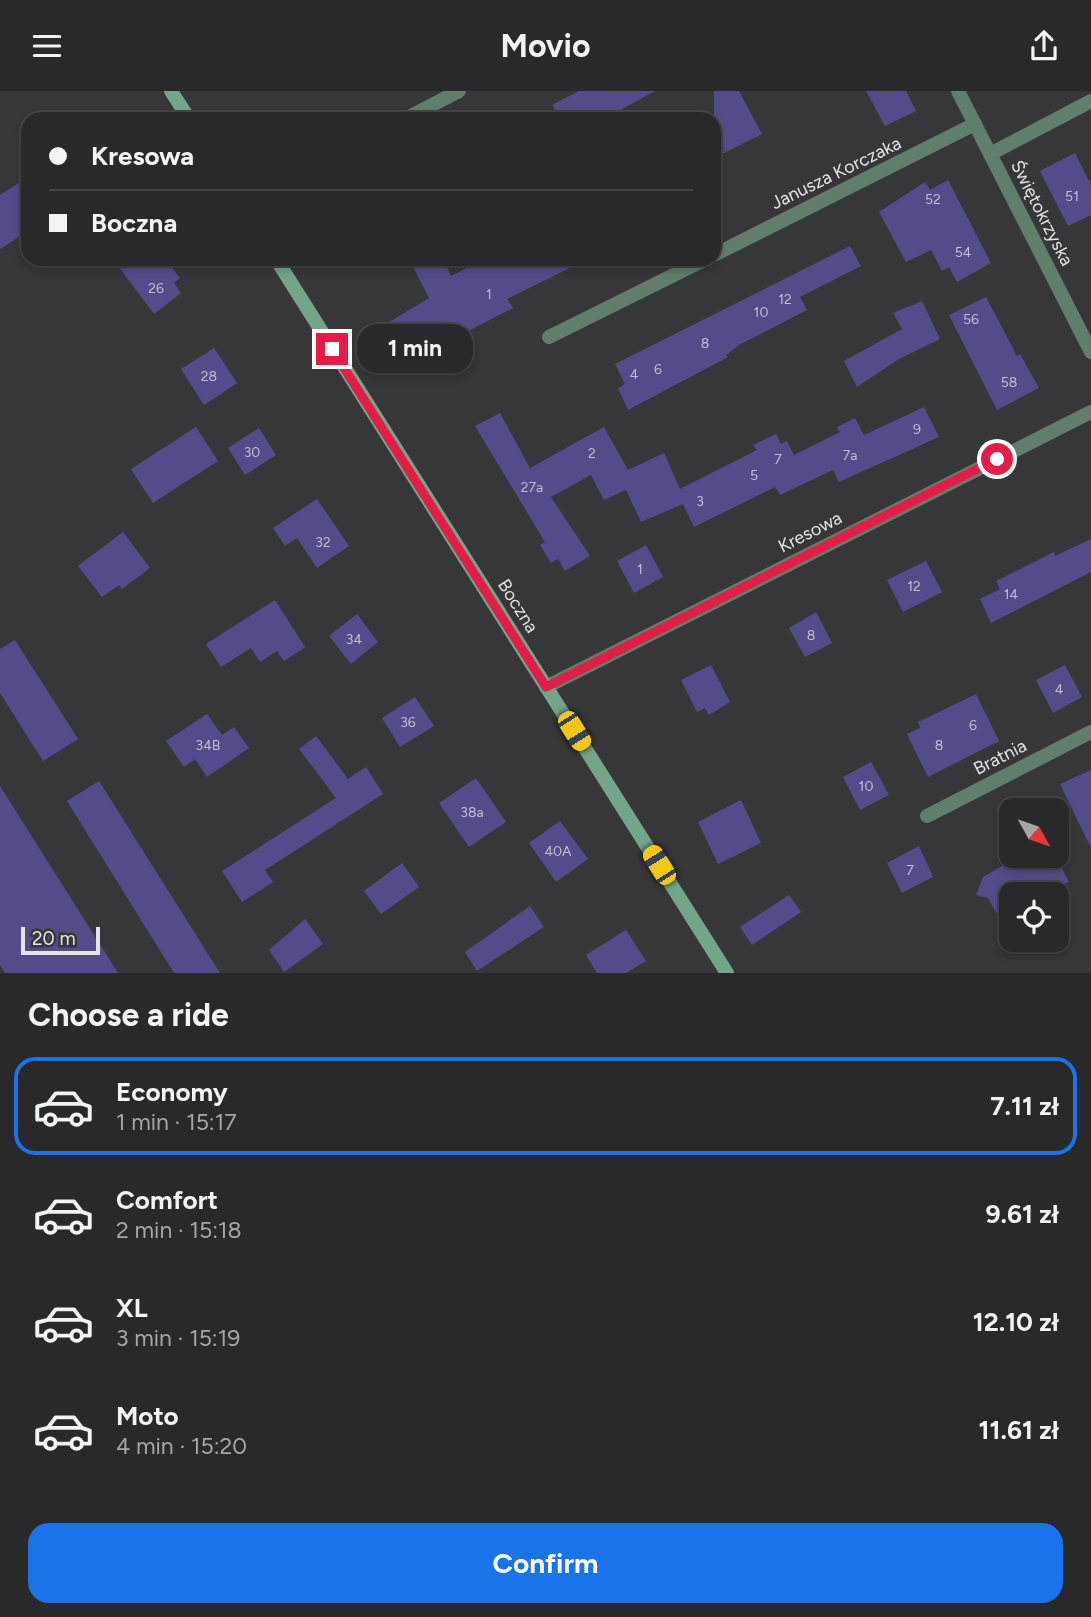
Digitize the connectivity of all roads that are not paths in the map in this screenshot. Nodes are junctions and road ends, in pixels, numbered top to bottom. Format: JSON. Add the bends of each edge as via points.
{"nodes":[{"id":1,"x":171,"y":91,"type":"edge"},
{"id":2,"x":459,"y":91,"type":"edge"},
{"id":3,"x":958,"y":91,"type":"edge"},
{"id":4,"x":438,"y":96,"type":"edge"},
{"id":5,"x":1091,"y":101,"type":"edge"},
{"id":6,"x":184,"y":112,"type":"edge"},
{"id":7,"x":415,"y":112,"type":"edge"},
{"id":8,"x":975,"y":124,"type":"junction"},
{"id":9,"x":990,"y":154,"type":"junction"},
{"id":10,"x":721,"y":251,"type":"edge"},
{"id":11,"x":280,"y":266,"type":"edge"},
{"id":12,"x":692,"y":266,"type":"edge"},
{"id":13,"x":549,"y":337,"type":"dead end"},
{"id":14,"x":1091,"y":352,"type":"edge"},
{"id":15,"x":1091,"y":412,"type":"edge"},
{"id":16,"x":546,"y":687,"type":"junction"},
{"id":17,"x":1091,"y":732,"type":"edge"},
{"id":18,"x":927,"y":816,"type":"dead end"},
{"id":19,"x":727,"y":973,"type":"edge"}],
"edges":[{"from":1,"to":6,"type":"street"},
{"from":2,"to":4,"type":"street"},
{"from":3,"to":8,"type":"street","name":"Świętokrzyska"},
{"from":4,"to":7,"type":"street"},
{"from":5,"to":9,"type":"street"},
{"from":8,"to":9,"type":"street","name":"Świętokrzyska"},
{"from":8,"to":10,"type":"street","name":"Janusza Korczaka"},
{"from":9,"to":14,"type":"street","name":"Świętokrzyska"},
{"from":11,"to":16,"type":"street","name":"Boczna"},
{"from":12,"to":13,"type":"street"},
{"from":15,"to":16,"type":"street","name":"Kresowa"},
{"from":16,"to":19,"type":"street","name":"Boczna"},
{"from":17,"to":18,"type":"street","name":"Bratnia"}]}
